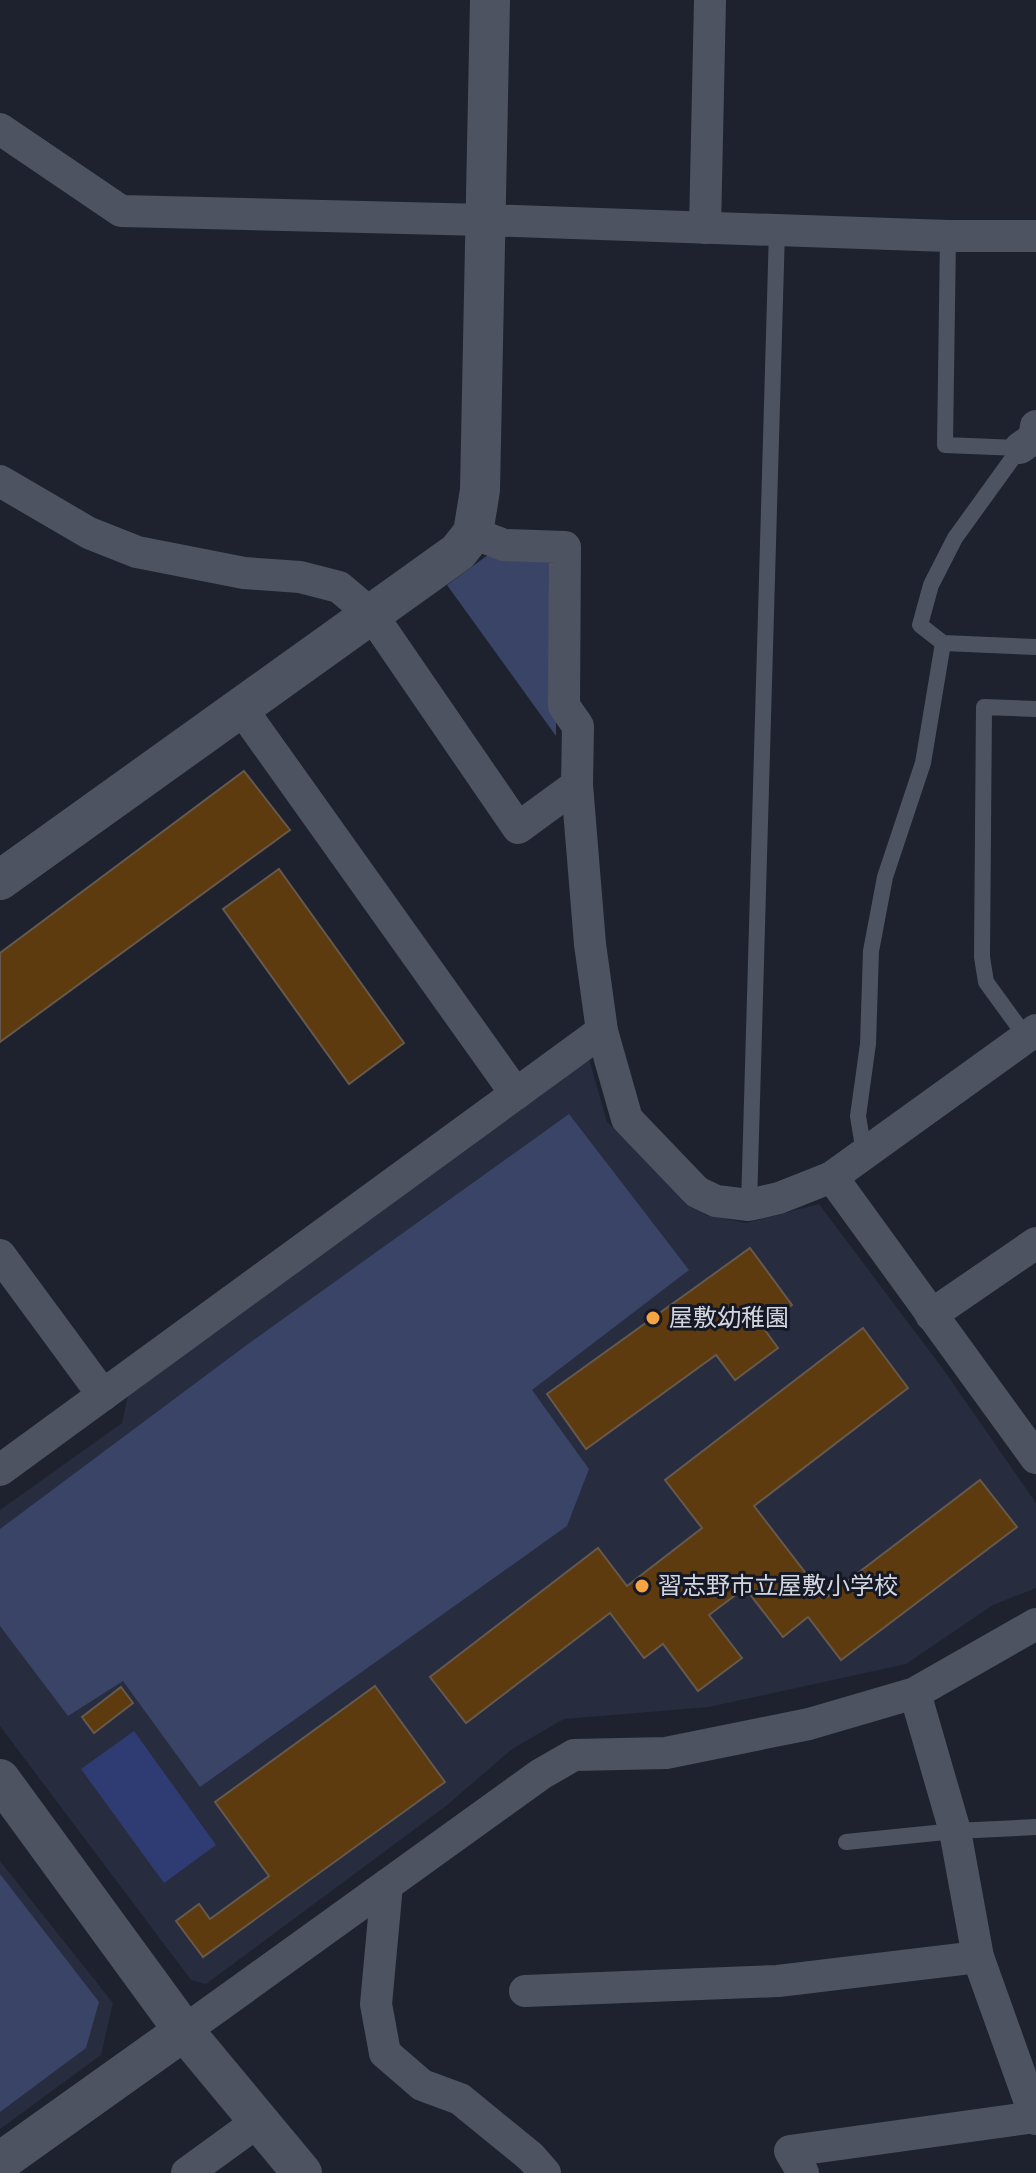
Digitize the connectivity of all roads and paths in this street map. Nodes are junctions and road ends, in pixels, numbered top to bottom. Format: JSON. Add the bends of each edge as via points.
{"nodes":[{"id":1,"x":490,"y":0,"type":"edge"},
{"id":2,"x":710,"y":0,"type":"edge"},
{"id":3,"x":0,"y":129,"type":"edge"},
{"id":4,"x":484,"y":220,"type":"junction"},
{"id":5,"x":705,"y":228,"type":"junction"},
{"id":6,"x":777,"y":230,"type":"junction"},
{"id":7,"x":948,"y":236,"type":"junction"},
{"id":8,"x":1036,"y":236,"type":"edge"},
{"id":9,"x":1032,"y":438,"type":"edge"},
{"id":10,"x":0,"y":481,"type":"edge"},
{"id":11,"x":473,"y":533,"type":"junction"},
{"id":12,"x":372,"y":615,"type":"junction"},
{"id":13,"x":943,"y":643,"type":"junction"},
{"id":14,"x":1036,"y":647,"type":"edge"},
{"id":15,"x":241,"y":708,"type":"junction"},
{"id":16,"x":1036,"y":709,"type":"edge"},
{"id":17,"x":577,"y":785,"type":"junction"},
{"id":18,"x":0,"y":880,"type":"edge"},
{"id":19,"x":602,"y":1031,"type":"junction"},
{"id":20,"x":1031,"y":1033,"type":"edge"},
{"id":21,"x":516,"y":1094,"type":"junction"},
{"id":22,"x":864,"y":1153,"type":"junction"},
{"id":23,"x":832,"y":1177,"type":"junction"},
{"id":24,"x":749,"y":1205,"type":"junction"},
{"id":25,"x":1036,"y":1243,"type":"edge"},
{"id":26,"x":0,"y":1255,"type":"edge"},
{"id":27,"x":931,"y":1315,"type":"junction"},
{"id":28,"x":103,"y":1395,"type":"junction"},
{"id":29,"x":1036,"y":1458,"type":"edge"},
{"id":30,"x":0,"y":1470,"type":"edge"},
{"id":31,"x":1036,"y":1624,"type":"edge"},
{"id":32,"x":915,"y":1693,"type":"junction"},
{"id":33,"x":0,"y":1779,"type":"edge"},
{"id":34,"x":1036,"y":1827,"type":"edge"},
{"id":35,"x":955,"y":1831,"type":"junction"},
{"id":36,"x":846,"y":1842,"type":"dead end"},
{"id":37,"x":387,"y":1885,"type":"junction"},
{"id":38,"x":978,"y":1957,"type":"junction"},
{"id":39,"x":525,"y":1991,"type":"dead end"},
{"id":40,"x":184,"y":2031,"type":"junction"},
{"id":41,"x":1036,"y":2118,"type":"edge"},
{"id":42,"x":260,"y":2120,"type":"junction"},
{"id":43,"x":0,"y":2162,"type":"edge"},
{"id":44,"x":187,"y":2173,"type":"edge"},
{"id":45,"x":302,"y":2173,"type":"edge"},
{"id":46,"x":545,"y":2173,"type":"edge"},
{"id":47,"x":803,"y":2173,"type":"edge"}],
"edges":[{"from":1,"to":4,"type":"street"},
{"from":2,"to":5,"type":"street"},
{"from":3,"to":4,"type":"street","via":[[121,211]]},
{"from":4,"to":5,"type":"street"},
{"from":4,"to":11,"type":"street","via":[[480,490]]},
{"from":5,"to":6,"type":"street"},
{"from":6,"to":7,"type":"street"},
{"from":6,"to":24,"type":"lane"},
{"from":7,"to":8,"type":"street"},
{"from":7,"to":9,"type":"lane","via":[[945,445]]},
{"from":9,"to":13,"type":"lane","via":[[955,538],[931,585],[920,625]]},
{"from":10,"to":12,"type":"street","via":[[89,533],[137,552],[326,583],[339,587]]},
{"from":11,"to":12,"type":"street","via":[[458,552]]},
{"from":11,"to":17,"type":"street","via":[[504,545],[565,547],[564,706],[578,726]]},
{"from":12,"to":15,"type":"street"},
{"from":12,"to":17,"type":"street","via":[[518,828]]},
{"from":13,"to":14,"type":"lane"},
{"from":13,"to":22,"type":"lane","via":[[923,763],[885,877],[871,951],[868,1044],[858,1116]]},
{"from":15,"to":18,"type":"street"},
{"from":15,"to":21,"type":"street"},
{"from":16,"to":20,"type":"lane","via":[[984,707],[982,957],[986,982]]},
{"from":17,"to":19,"type":"street"},
{"from":19,"to":21,"type":"street"},
{"from":19,"to":24,"type":"street","via":[[627,1119],[697,1192],[716,1201]]},
{"from":20,"to":22,"type":"street"},
{"from":21,"to":28,"type":"street"},
{"from":22,"to":23,"type":"street"},
{"from":23,"to":24,"type":"street"},
{"from":23,"to":27,"type":"street"},
{"from":25,"to":27,"type":"street"},
{"from":26,"to":28,"type":"street"},
{"from":27,"to":29,"type":"street"},
{"from":28,"to":30,"type":"street"},
{"from":31,"to":32,"type":"street"},
{"from":32,"to":35,"type":"street"},
{"from":32,"to":37,"type":"street","via":[[809,1724],[666,1753],[574,1755]]},
{"from":33,"to":40,"type":"street"},
{"from":34,"to":35,"type":"lane"},
{"from":35,"to":36,"type":"lane"},
{"from":35,"to":38,"type":"street"},
{"from":37,"to":40,"type":"street"},
{"from":37,"to":46,"type":"street","via":[[376,2004],[385,2053],[422,2085],[460,2099]]},
{"from":38,"to":39,"type":"street","via":[[778,1981]]},
{"from":38,"to":41,"type":"street"},
{"from":40,"to":42,"type":"street"},
{"from":40,"to":43,"type":"street"},
{"from":41,"to":47,"type":"street","via":[[790,2151]]},
{"from":42,"to":44,"type":"street"},
{"from":42,"to":45,"type":"street"}]}
